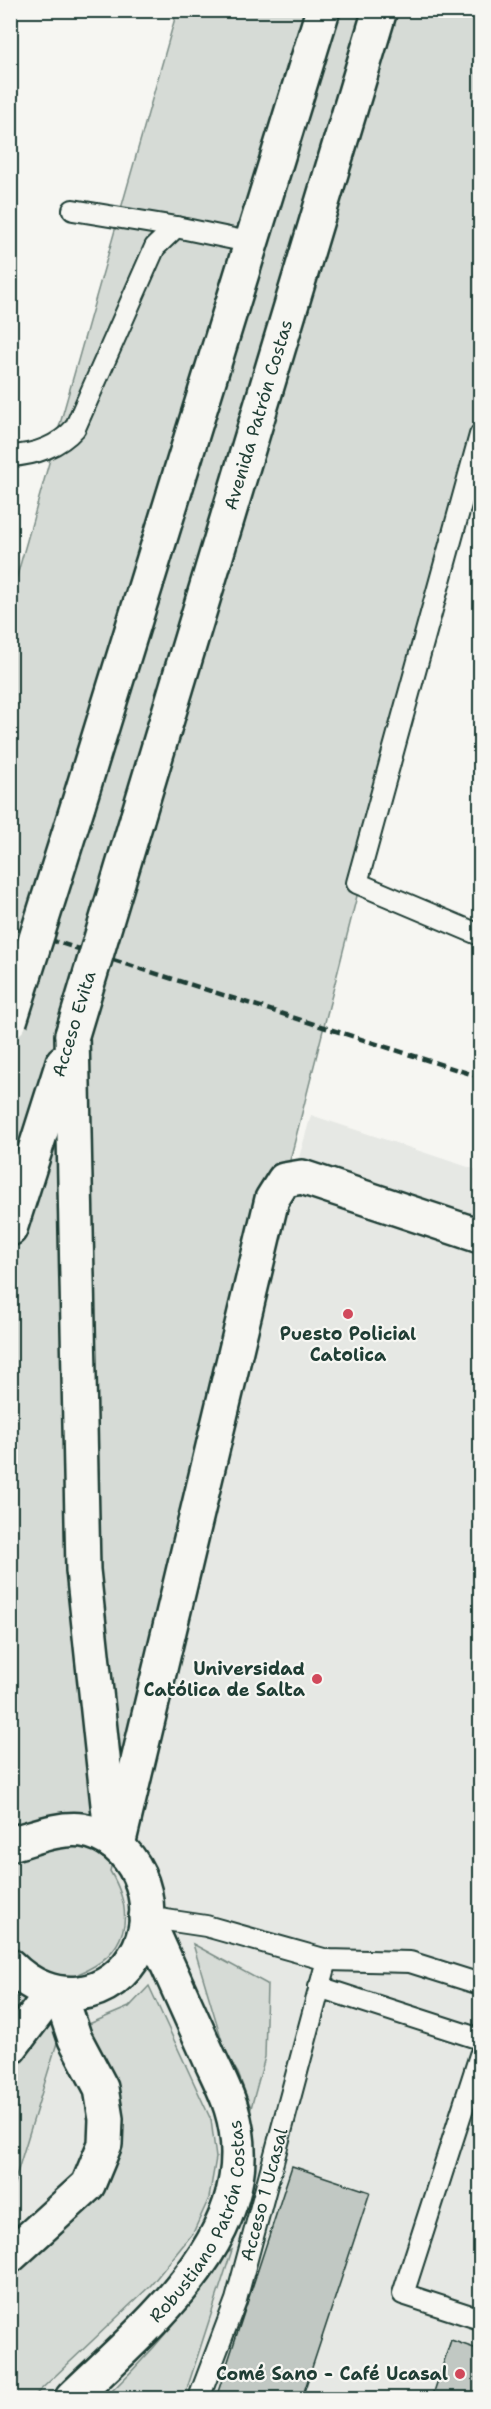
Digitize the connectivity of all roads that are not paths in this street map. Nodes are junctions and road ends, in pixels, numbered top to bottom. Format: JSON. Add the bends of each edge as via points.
{"nodes":[{"id":1,"x":323,"y":10,"type":"edge"},
{"id":2,"x":380,"y":10,"type":"edge"},
{"id":3,"x":73,"y":210,"type":"dead end"},
{"id":4,"x":176,"y":227,"type":"junction"},
{"id":5,"x":253,"y":243,"type":"junction"},
{"id":6,"x":480,"y":435,"type":"edge"},
{"id":7,"x":10,"y":456,"type":"edge"},
{"id":8,"x":137,"y":819,"type":"joint"},
{"id":9,"x":480,"y":935,"type":"edge"},
{"id":10,"x":10,"y":1021,"type":"edge"},
{"id":11,"x":72,"y":1035,"type":"junction"},
{"id":12,"x":10,"y":1229,"type":"edge"},
{"id":13,"x":480,"y":1236,"type":"edge"},
{"id":14,"x":10,"y":1844,"type":"edge"},
{"id":15,"x":115,"y":1844,"type":"junction"},
{"id":16,"x":146,"y":1917,"type":"junction"},
{"id":17,"x":327,"y":1960,"type":"junction"},
{"id":18,"x":10,"y":1966,"type":"edge"},
{"id":19,"x":480,"y":1984,"type":"edge"},
{"id":20,"x":319,"y":1987,"type":"junction"},
{"id":21,"x":56,"y":1994,"type":"junction"},
{"id":22,"x":480,"y":2039,"type":"edge"},
{"id":23,"x":10,"y":2048,"type":"edge"},
{"id":24,"x":478,"y":2068,"type":"edge"},
{"id":25,"x":278,"y":2142,"type":"junction"},
{"id":26,"x":223,"y":2225,"type":"junction"},
{"id":27,"x":10,"y":2256,"type":"edge"},
{"id":28,"x":480,"y":2319,"type":"edge"},
{"id":29,"x":72,"y":2398,"type":"edge"},
{"id":30,"x":199,"y":2398,"type":"edge"}],
"edges":[{"from":1,"to":5,"type":"main road"},
{"from":2,"to":8,"type":"main road","name":"Avenida Patrón Costas"},
{"from":3,"to":4,"type":"lane"},
{"from":4,"to":5,"type":"lane"},
{"from":4,"to":7,"type":"lane","via":[[154,247],[75,428],[65,440],[49,447]]},
{"from":5,"to":10,"type":"main road","bridge":true},
{"from":6,"to":9,"type":"lane","via":[[357,883]]},
{"from":8,"to":11,"type":"main road","name":"Acceso Evita","bridge":true},
{"from":11,"to":12,"type":"main road","name":"Acceso Evita"},
{"from":11,"to":15,"type":"main road","via":[[83,1569]]},
{"from":13,"to":15,"type":"main road","via":[[302,1177],[284,1180],[272,1199]]},
{"from":14,"to":15,"type":"main road","via":[[55,1832],[82,1830]]},
{"from":15,"to":16,"type":"main road","via":[[135,1864],[145,1888]]},
{"from":16,"to":17,"type":"lane","via":[[206,1926]]},
{"from":16,"to":21,"type":"main road","via":[[139,1947],[126,1967],[104,1985],[82,1994]]},
{"from":16,"to":26,"type":"main road","name":"Robustiano Patrón Costas","via":[[231,2109],[238,2155],[236,2182]]},
{"from":17,"to":19,"type":"lane","via":[[410,1962]]},
{"from":17,"to":20,"type":"lane","name":"Acceso 1 Ucasal"},
{"from":18,"to":21,"type":"main road","via":[[35,1986]]},
{"from":20,"to":22,"type":"lane"},
{"from":20,"to":25,"type":"lane","name":"Acceso 1 Ucasal"},
{"from":21,"to":23,"type":"main road"},
{"from":21,"to":27,"type":"main road","via":[[101,2088],[105,2144],[88,2185]]},
{"from":24,"to":28,"type":"lane","via":[[403,2294]]},
{"from":25,"to":26,"type":"lane"},
{"from":25,"to":30,"type":"lane","name":"Acceso 1 Ucasal","via":[[236,2300]]},
{"from":26,"to":29,"type":"main road","name":"Robustiano Patrón Costas","via":[[181,2291]]}]}
